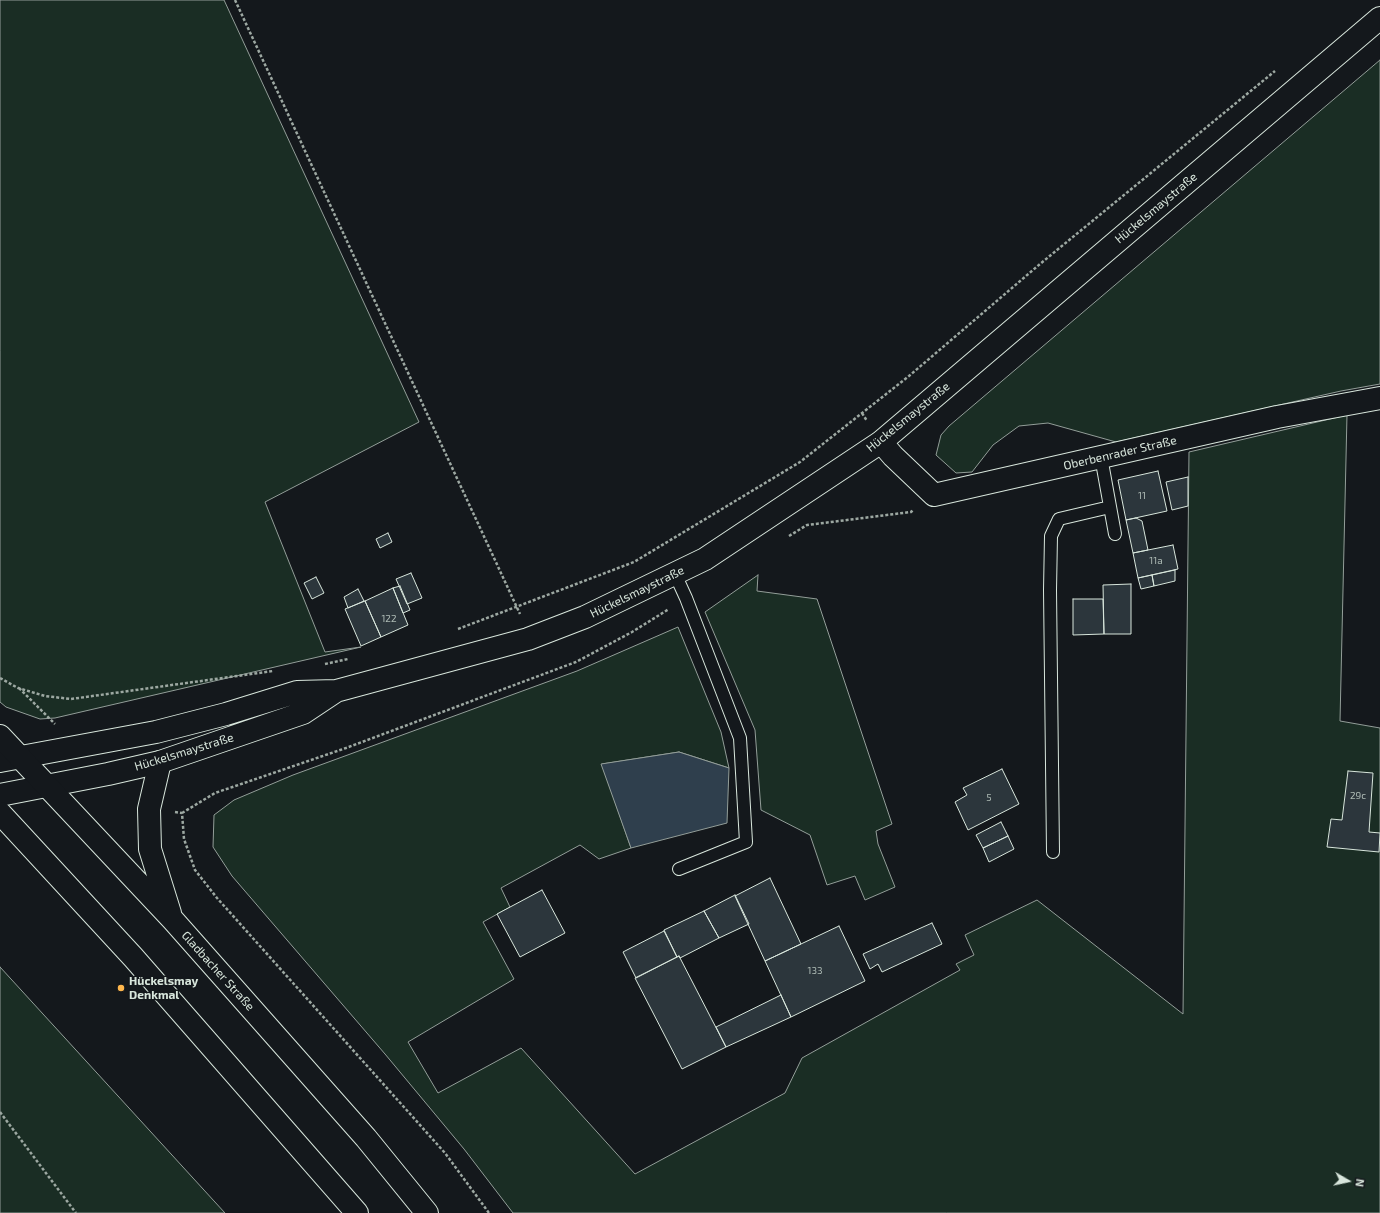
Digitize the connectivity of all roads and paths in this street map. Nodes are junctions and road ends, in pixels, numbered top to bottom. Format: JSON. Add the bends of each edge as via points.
{"nodes":[{"id":1,"x":235,"y":0,"type":"edge"},
{"id":2,"x":1380,"y":18,"type":"edge"},
{"id":3,"x":1279,"y":68,"type":"dead end"},
{"id":4,"x":1380,"y":398,"type":"edge"},
{"id":5,"x":881,"y":442,"type":"junction"},
{"id":6,"x":1101,"y":457,"type":"junction"},
{"id":7,"x":1110,"y":507,"type":"junction"},
{"id":8,"x":1115,"y":534,"type":"dead end"},
{"id":9,"x":674,"y":574,"type":"junction"},
{"id":10,"x":517,"y":607,"type":"junction"},
{"id":11,"x":458,"y":630,"type":"dead end"},
{"id":12,"x":528,"y":638,"type":"junction"},
{"id":13,"x":353,"y":658,"type":"dead end"},
{"id":14,"x":324,"y":664,"type":"dead end"},
{"id":15,"x":273,"y":671,"type":"dead end"},
{"id":16,"x":0,"y":678,"type":"edge"},
{"id":17,"x":336,"y":691,"type":"junction"},
{"id":18,"x":0,"y":736,"type":"edge"},
{"id":19,"x":10,"y":759,"type":"edge"},
{"id":20,"x":160,"y":762,"type":"junction"},
{"id":21,"x":45,"y":785,"type":"junction"},
{"id":22,"x":0,"y":795,"type":"edge"},
{"id":23,"x":0,"y":813,"type":"edge"},
{"id":24,"x":1053,"y":852,"type":"dead end"},
{"id":25,"x":679,"y":868,"type":"dead end"},
{"id":26,"x":231,"y":914,"type":"dead end"},
{"id":27,"x":173,"y":920,"type":"junction"},
{"id":28,"x":0,"y":1112,"type":"edge"},
{"id":29,"x":76,"y":1213,"type":"edge"},
{"id":30,"x":357,"y":1213,"type":"edge"},
{"id":31,"x":427,"y":1213,"type":"edge"},
{"id":32,"x":489,"y":1213,"type":"edge"}],
"edges":[{"from":1,"to":10,"type":"path"},
{"from":2,"to":5,"type":"main road","name":"Hückelsmaystraße"},
{"from":3,"to":10,"type":"path","via":[[1040,264],[909,376],[800,462],[634,562]]},
{"from":4,"to":6,"type":"main road","name":"Oberbenrader Straße","via":[[1277,417]]},
{"from":5,"to":6,"type":"main road","name":"Oberbenrader Straße","via":[[934,495]]},
{"from":5,"to":9,"type":"main road","name":"Hückelsmaystraße","via":[[705,559]]},
{"from":6,"to":7,"type":"lane"},
{"from":7,"to":8,"type":"lane"},
{"from":7,"to":24,"type":"lane","via":[[1059,519],[1051,536]]},
{"from":9,"to":12,"type":"main road","name":"Hückelsmaystraße","via":[[585,617]]},
{"from":9,"to":25,"type":"lane","via":[[686,598],[740,738],[746,842]]},
{"from":10,"to":11,"type":"path"},
{"from":10,"to":12,"type":"path"},
{"from":12,"to":17,"type":"main road","name":"Hückelsmaystraße"},
{"from":13,"to":14,"type":"path"},
{"from":15,"to":16,"type":"path","via":[[71,699],[45,696],[18,688]]},
{"from":17,"to":19,"type":"main road","name":"Hückelsmaystraße","via":[[297,692],[156,732]]},
{"from":17,"to":20,"type":"main road","name":"Hückelsmaystraße","via":[[303,713]]},
{"from":18,"to":19,"type":"main road","name":"Gladbacher Straße"},
{"from":19,"to":21,"type":"main road","name":"Gladbacher Straße"},
{"from":20,"to":21,"type":"main road","name":"Hückelsmaystraße"},
{"from":20,"to":27,"type":"main road","via":[[149,809],[150,849]]},
{"from":21,"to":22,"type":"main road","name":"Hückelsmaystraße"},
{"from":21,"to":27,"type":"main road","name":"Gladbacher Straße"},
{"from":23,"to":30,"type":"main road","via":[[133,957]]},
{"from":26,"to":32,"type":"path","via":[[445,1153]]},
{"from":27,"to":31,"type":"main road","name":"Gladbacher Straße","via":[[366,1138]]},
{"from":28,"to":29,"type":"path"}]}
